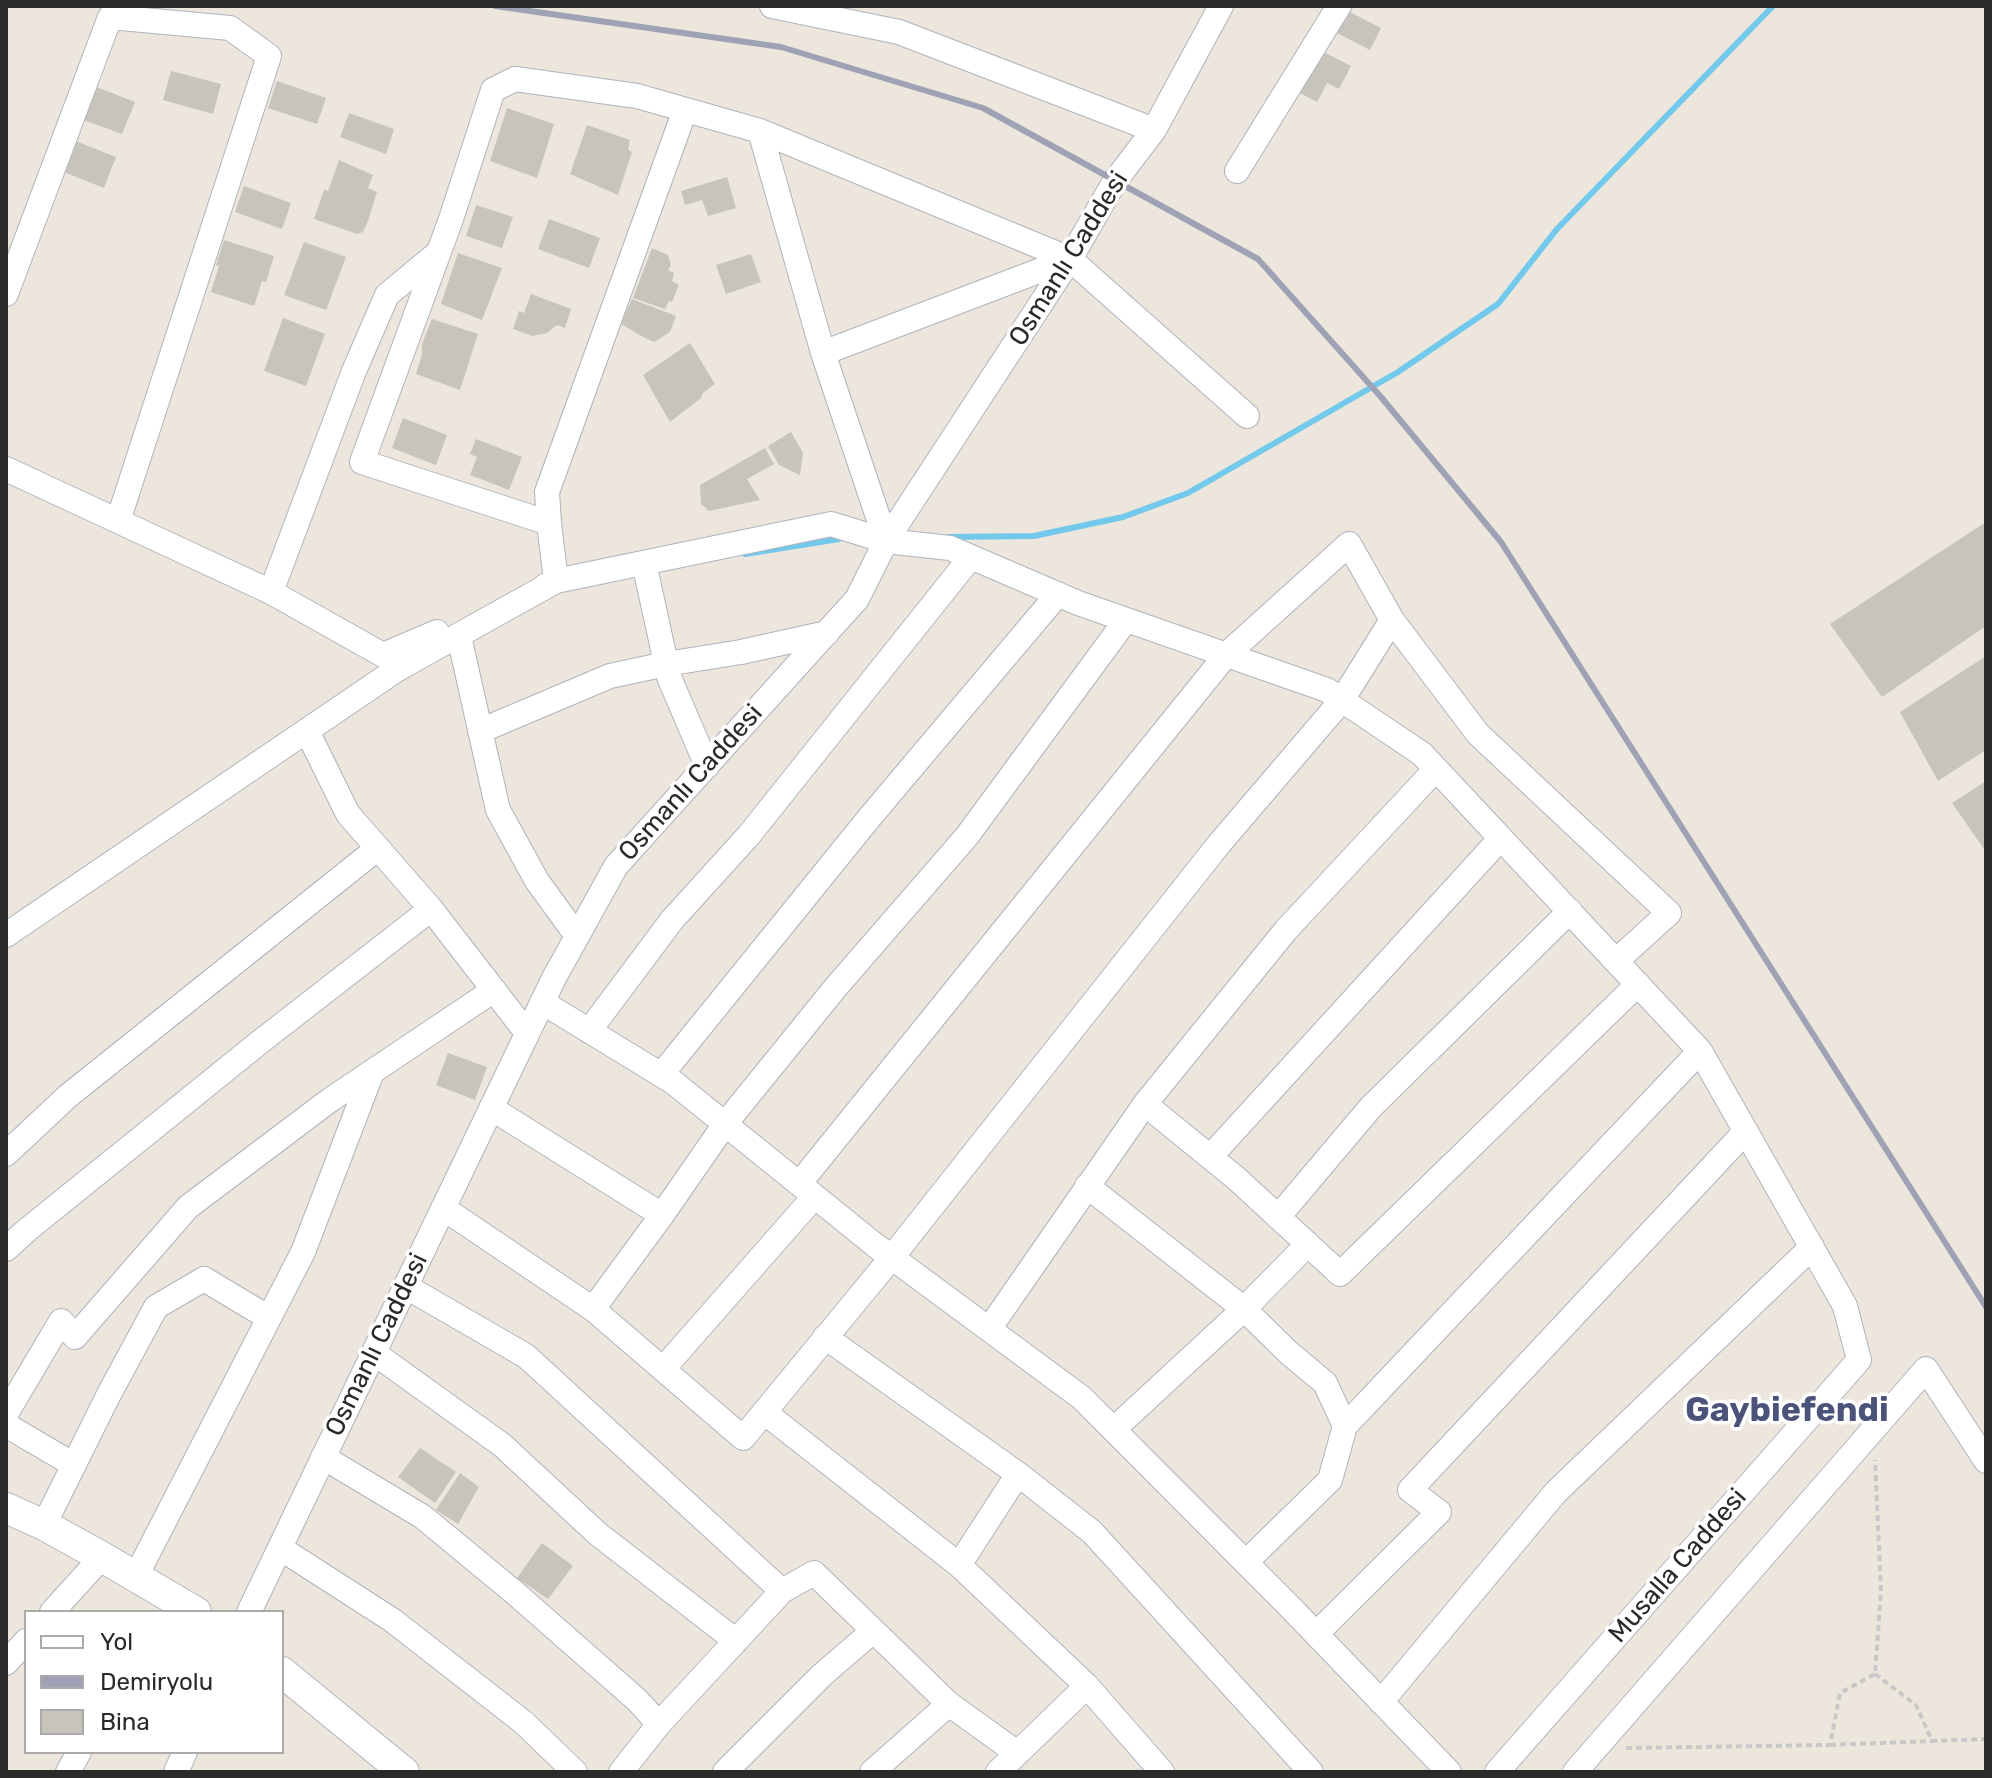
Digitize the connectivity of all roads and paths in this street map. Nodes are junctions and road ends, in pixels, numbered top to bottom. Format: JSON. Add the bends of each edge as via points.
{"nodes":[{"id":1,"x":772,"y":6,"type":"edge"},
{"id":2,"x":1221,"y":6,"type":"edge"},
{"id":3,"x":1339,"y":6,"type":"edge"},
{"id":4,"x":685,"y":110,"type":"junction"},
{"id":5,"x":1154,"y":130,"type":"junction"},
{"id":6,"x":760,"y":131,"type":"junction"},
{"id":7,"x":1237,"y":171,"type":"dead end"},
{"id":8,"x":439,"y":252,"type":"junction"},
{"id":9,"x":1070,"y":259,"type":"junction"},
{"id":10,"x":6,"y":294,"type":"edge"},
{"id":11,"x":823,"y":353,"type":"junction"},
{"id":12,"x":1247,"y":416,"type":"dead end"},
{"id":13,"x":6,"y":469,"type":"edge"},
{"id":14,"x":118,"y":521,"type":"junction"},
{"id":15,"x":549,"y":523,"type":"junction"},
{"id":16,"x":886,"y":541,"type":"junction"},
{"id":17,"x":971,"y":557,"type":"junction"},
{"id":18,"x":644,"y":563,"type":"junction"},
{"id":19,"x":556,"y":581,"type":"junction"},
{"id":20,"x":271,"y":592,"type":"junction"},
{"id":21,"x":1058,"y":594,"type":"junction"},
{"id":22,"x":1126,"y":620,"type":"junction"},
{"id":23,"x":1392,"y":620,"type":"junction"},
{"id":24,"x":827,"y":633,"type":"junction"},
{"id":25,"x":459,"y":636,"type":"junction"},
{"id":26,"x":1226,"y":655,"type":"junction"},
{"id":27,"x":666,"y":664,"type":"junction"},
{"id":28,"x":1342,"y":700,"type":"junction"},
{"id":29,"x":307,"y":731,"type":"junction"},
{"id":30,"x":480,"y":731,"type":"junction"},
{"id":31,"x":707,"y":766,"type":"junction"},
{"id":32,"x":1436,"y":769,"type":"junction"},
{"id":33,"x":1501,"y":838,"type":"junction"},
{"id":34,"x":378,"y":848,"type":"junction"},
{"id":35,"x":431,"y":909,"type":"junction"},
{"id":36,"x":1570,"y":911,"type":"junction"},
{"id":37,"x":6,"y":935,"type":"edge"},
{"id":38,"x":577,"y":936,"type":"junction"},
{"id":39,"x":1616,"y":961,"type":"junction"},
{"id":40,"x":1638,"y":984,"type":"junction"},
{"id":41,"x":494,"y":990,"type":"junction"},
{"id":42,"x":542,"y":1002,"type":"junction"},
{"id":43,"x":589,"y":1031,"type":"junction"},
{"id":44,"x":527,"y":1033,"type":"junction"},
{"id":45,"x":1700,"y":1051,"type":"junction"},
{"id":46,"x":372,"y":1072,"type":"junction"},
{"id":47,"x":661,"y":1075,"type":"junction"},
{"id":48,"x":1145,"y":1104,"type":"junction"},
{"id":49,"x":491,"y":1108,"type":"junction"},
{"id":50,"x":725,"y":1124,"type":"junction"},
{"id":51,"x":1746,"y":1131,"type":"junction"},
{"id":52,"x":6,"y":1154,"type":"edge"},
{"id":53,"x":1210,"y":1157,"type":"junction"},
{"id":54,"x":1087,"y":1186,"type":"junction"},
{"id":55,"x":807,"y":1190,"type":"junction"},
{"id":56,"x":443,"y":1208,"type":"junction"},
{"id":57,"x":662,"y":1215,"type":"junction"},
{"id":58,"x":1278,"y":1217,"type":"junction"},
{"id":59,"x":1308,"y":1244,"type":"junction"},
{"id":60,"x":1812,"y":1247,"type":"junction"},
{"id":61,"x":6,"y":1249,"type":"edge"},
{"id":62,"x":892,"y":1257,"type":"junction"},
{"id":63,"x":405,"y":1286,"type":"junction"},
{"id":64,"x":593,"y":1309,"type":"junction"},
{"id":65,"x":1244,"y":1309,"type":"junction"},
{"id":66,"x":269,"y":1318,"type":"junction"},
{"id":67,"x":989,"y":1329,"type":"junction"},
{"id":68,"x":825,"y":1337,"type":"junction"},
{"id":69,"x":374,"y":1353,"type":"junction"},
{"id":70,"x":663,"y":1369,"type":"junction"},
{"id":71,"x":764,"y":1412,"type":"junction"},
{"id":72,"x":6,"y":1414,"type":"edge"},
{"id":73,"x":6,"y":1425,"type":"edge"},
{"id":74,"x":1345,"y":1426,"type":"junction"},
{"id":75,"x":1114,"y":1429,"type":"junction"},
{"id":76,"x":1873,"y":1430,"type":"junction"},
{"id":77,"x":323,"y":1457,"type":"junction"},
{"id":78,"x":1986,"y":1461,"type":"edge"},
{"id":79,"x":74,"y":1465,"type":"junction"},
{"id":80,"x":1018,"y":1474,"type":"junction"},
{"id":81,"x":8,"y":1512,"type":"edge"},
{"id":82,"x":44,"y":1525,"type":"junction"},
{"id":83,"x":280,"y":1548,"type":"junction"},
{"id":84,"x":102,"y":1557,"type":"junction"},
{"id":85,"x":1246,"y":1562,"type":"junction"},
{"id":86,"x":959,"y":1565,"type":"junction"},
{"id":87,"x":136,"y":1576,"type":"junction"},
{"id":88,"x":782,"y":1591,"type":"junction"},
{"id":89,"x":165,"y":1605,"type":"edge"},
{"id":90,"x":54,"y":1610,"type":"edge"},
{"id":91,"x":187,"y":1610,"type":"edge"},
{"id":92,"x":250,"y":1610,"type":"edge"},
{"id":93,"x":873,"y":1631,"type":"junction"},
{"id":94,"x":1316,"y":1634,"type":"junction"},
{"id":95,"x":736,"y":1641,"type":"junction"},
{"id":96,"x":24,"y":1643,"type":"edge"},
{"id":97,"x":6,"y":1663,"type":"edge"},
{"id":98,"x":284,"y":1674,"type":"edge"},
{"id":99,"x":1875,"y":1674,"type":"junction"},
{"id":100,"x":1087,"y":1686,"type":"junction"},
{"id":101,"x":1381,"y":1702,"type":"junction"},
{"id":102,"x":949,"y":1704,"type":"junction"},
{"id":103,"x":659,"y":1724,"type":"junction"},
{"id":104,"x":1986,"y":1739,"type":"edge"},
{"id":105,"x":1932,"y":1741,"type":"junction"},
{"id":106,"x":1830,"y":1745,"type":"junction"},
{"id":107,"x":1596,"y":1748,"type":"junction"},
{"id":108,"x":1017,"y":1753,"type":"junction"},
{"id":109,"x":78,"y":1754,"type":"edge"},
{"id":110,"x":68,"y":1772,"type":"edge"},
{"id":111,"x":404,"y":1772,"type":"edge"},
{"id":112,"x":575,"y":1772,"type":"edge"},
{"id":113,"x":621,"y":1772,"type":"edge"},
{"id":114,"x":725,"y":1772,"type":"edge"},
{"id":115,"x":872,"y":1772,"type":"edge"},
{"id":116,"x":998,"y":1772,"type":"edge"},
{"id":117,"x":1162,"y":1772,"type":"edge"},
{"id":118,"x":1311,"y":1772,"type":"edge"},
{"id":119,"x":1449,"y":1772,"type":"edge"},
{"id":120,"x":1497,"y":1772,"type":"edge"},
{"id":121,"x":1575,"y":1772,"type":"edge"}],
"edges":[{"from":1,"to":5,"type":"street","via":[[899,32]]},
{"from":2,"to":5,"type":"street","name":"Osmanlı Caddesi"},
{"from":3,"to":7,"type":"street"},
{"from":4,"to":6,"type":"street"},
{"from":4,"to":8,"type":"street","via":[[637,96],[515,79],[493,90]]},
{"from":4,"to":15,"type":"street","via":[[547,492]]},
{"from":5,"to":9,"type":"street","name":"Osmanlı Caddesi","via":[[1115,181]]},
{"from":6,"to":9,"type":"street"},
{"from":6,"to":11,"type":"street"},
{"from":8,"to":15,"type":"street","via":[[362,462]]},
{"from":8,"to":20,"type":"street","via":[[387,295]]},
{"from":9,"to":11,"type":"street"},
{"from":9,"to":12,"type":"street"},
{"from":9,"to":16,"type":"street","name":"Osmanlı Caddesi"},
{"from":10,"to":14,"type":"street","via":[[110,17],[230,28],[269,56]]},
{"from":11,"to":16,"type":"street"},
{"from":13,"to":14,"type":"street"},
{"from":14,"to":20,"type":"street"},
{"from":15,"to":19,"type":"street"},
{"from":16,"to":17,"type":"street","via":[[950,548]]},
{"from":16,"to":18,"type":"street","via":[[831,524]]},
{"from":16,"to":24,"type":"street","name":"Osmanlı Caddesi","via":[[857,599]]},
{"from":17,"to":21,"type":"street"},
{"from":17,"to":43,"type":"street","via":[[749,835],[672,920]]},
{"from":18,"to":19,"type":"street"},
{"from":18,"to":27,"type":"street"},
{"from":19,"to":20,"type":"street","via":[[383,655]]},
{"from":19,"to":25,"type":"street"},
{"from":21,"to":22,"type":"street"},
{"from":21,"to":47,"type":"street"},
{"from":22,"to":26,"type":"street"},
{"from":22,"to":50,"type":"street","via":[[967,836]]},
{"from":23,"to":26,"type":"street","via":[[1349,544]]},
{"from":23,"to":28,"type":"street"},
{"from":23,"to":39,"type":"street","via":[[1478,734],[1669,913]]},
{"from":24,"to":27,"type":"street"},
{"from":24,"to":31,"type":"street","name":"Osmanlı Caddesi"},
{"from":25,"to":29,"type":"street","via":[[396,670]]},
{"from":25,"to":30,"type":"street"},
{"from":26,"to":28,"type":"street"},
{"from":26,"to":55,"type":"street"},
{"from":27,"to":30,"type":"street","via":[[610,676]]},
{"from":27,"to":31,"type":"street"},
{"from":28,"to":32,"type":"street"},
{"from":28,"to":62,"type":"street","via":[[1219,844]]},
{"from":29,"to":34,"type":"street","via":[[348,814]]},
{"from":29,"to":37,"type":"street"},
{"from":30,"to":38,"type":"street","via":[[498,810],[537,881]]},
{"from":31,"to":38,"type":"street","name":"Osmanlı Caddesi","via":[[616,866]]},
{"from":32,"to":33,"type":"street"},
{"from":32,"to":48,"type":"street","via":[[1286,930]]},
{"from":33,"to":36,"type":"street"},
{"from":33,"to":53,"type":"street"},
{"from":34,"to":35,"type":"street"},
{"from":34,"to":52,"type":"street","via":[[68,1096]]},
{"from":35,"to":41,"type":"street"},
{"from":35,"to":61,"type":"street"},
{"from":36,"to":39,"type":"street"},
{"from":36,"to":58,"type":"street","via":[[1371,1107]]},
{"from":38,"to":42,"type":"street","name":"Osmanlı Caddesi"},
{"from":39,"to":40,"type":"street"},
{"from":40,"to":45,"type":"street"},
{"from":40,"to":59,"type":"street","via":[[1340,1274]]},
{"from":41,"to":44,"type":"street"},
{"from":41,"to":46,"type":"street"},
{"from":42,"to":43,"type":"street"},
{"from":42,"to":44,"type":"street","name":"Osmanlı Caddesi"},
{"from":43,"to":47,"type":"street"},
{"from":44,"to":49,"type":"street","name":"Osmanlı Caddesi"},
{"from":45,"to":51,"type":"street"},
{"from":45,"to":74,"type":"street"},
{"from":46,"to":66,"type":"street","via":[[303,1252]]},
{"from":46,"to":72,"type":"street","via":[[188,1207],[75,1337],[61,1321]]},
{"from":47,"to":50,"type":"street"},
{"from":48,"to":53,"type":"street"},
{"from":48,"to":54,"type":"street"},
{"from":49,"to":56,"type":"street","name":"Osmanlı Caddesi"},
{"from":49,"to":57,"type":"street"},
{"from":50,"to":55,"type":"street"},
{"from":50,"to":57,"type":"street"},
{"from":51,"to":60,"type":"street"},
{"from":51,"to":94,"type":"street","via":[[1410,1490],[1439,1512]]},
{"from":53,"to":58,"type":"street"},
{"from":54,"to":65,"type":"street"},
{"from":54,"to":67,"type":"street"},
{"from":55,"to":62,"type":"street"},
{"from":55,"to":70,"type":"street"},
{"from":56,"to":63,"type":"street","name":"Osmanlı Caddesi"},
{"from":56,"to":64,"type":"street"},
{"from":57,"to":64,"type":"street"},
{"from":58,"to":59,"type":"street"},
{"from":59,"to":65,"type":"street"},
{"from":60,"to":101,"type":"street","via":[[1556,1492]]},
{"from":60,"to":120,"type":"street","name":"Musalla Caddesi","via":[[1845,1306],[1859,1360]]},
{"from":62,"to":67,"type":"street"},
{"from":62,"to":68,"type":"street"},
{"from":63,"to":69,"type":"street","name":"Osmanlı Caddesi"},
{"from":63,"to":88,"type":"street","via":[[526,1356]]},
{"from":64,"to":70,"type":"street"},
{"from":65,"to":74,"type":"street","via":[[1325,1383]]},
{"from":65,"to":75,"type":"street"},
{"from":66,"to":79,"type":"street","via":[[204,1279],[156,1307]]},
{"from":66,"to":87,"type":"street"},
{"from":67,"to":75,"type":"street","via":[[1082,1398]]},
{"from":68,"to":71,"type":"street"},
{"from":68,"to":80,"type":"street"},
{"from":69,"to":77,"type":"street","name":"Osmanlı Caddesi"},
{"from":69,"to":95,"type":"street","via":[[502,1445],[598,1534]]},
{"from":70,"to":71,"type":"street","via":[[743,1438]]},
{"from":71,"to":86,"type":"street"},
{"from":73,"to":79,"type":"street"},
{"from":74,"to":85,"type":"street","via":[[1330,1480]]},
{"from":75,"to":85,"type":"street"},
{"from":76,"to":78,"type":"street","via":[[1926,1369]]},
{"from":76,"to":99,"type":"path","via":[[1881,1591]]},
{"from":76,"to":107,"type":"street"},
{"from":77,"to":83,"type":"street","name":"Osmanlı Caddesi"},
{"from":77,"to":103,"type":"street","via":[[423,1517]]},
{"from":79,"to":82,"type":"street"},
{"from":80,"to":86,"type":"street"},
{"from":80,"to":118,"type":"street","via":[[1092,1532]]},
{"from":81,"to":82,"type":"street"},
{"from":82,"to":84,"type":"street"},
{"from":83,"to":92,"type":"street","name":"Osmanlı Caddesi"},
{"from":83,"to":112,"type":"street","via":[[392,1620],[523,1722]]},
{"from":84,"to":87,"type":"street"},
{"from":84,"to":90,"type":"street"},
{"from":85,"to":94,"type":"street"},
{"from":86,"to":100,"type":"street"},
{"from":87,"to":89,"type":"street"},
{"from":88,"to":93,"type":"street","via":[[814,1573]]},
{"from":88,"to":95,"type":"street"},
{"from":89,"to":91,"type":"street"},
{"from":93,"to":102,"type":"street"},
{"from":93,"to":114,"type":"street"},
{"from":94,"to":101,"type":"street"},
{"from":95,"to":103,"type":"street"},
{"from":96,"to":97,"type":"street"},
{"from":98,"to":111,"type":"street"},
{"from":99,"to":105,"type":"path","via":[[1916,1705]]},
{"from":99,"to":106,"type":"path","via":[[1840,1693]]},
{"from":100,"to":108,"type":"street"},
{"from":100,"to":117,"type":"street"},
{"from":101,"to":119,"type":"street"},
{"from":102,"to":108,"type":"street"},
{"from":102,"to":115,"type":"street"},
{"from":103,"to":113,"type":"street"},
{"from":104,"to":105,"type":"path"},
{"from":105,"to":106,"type":"path"},
{"from":106,"to":107,"type":"path"},
{"from":107,"to":121,"type":"street"},
{"from":108,"to":116,"type":"street"},
{"from":109,"to":110,"type":"street"}]}
